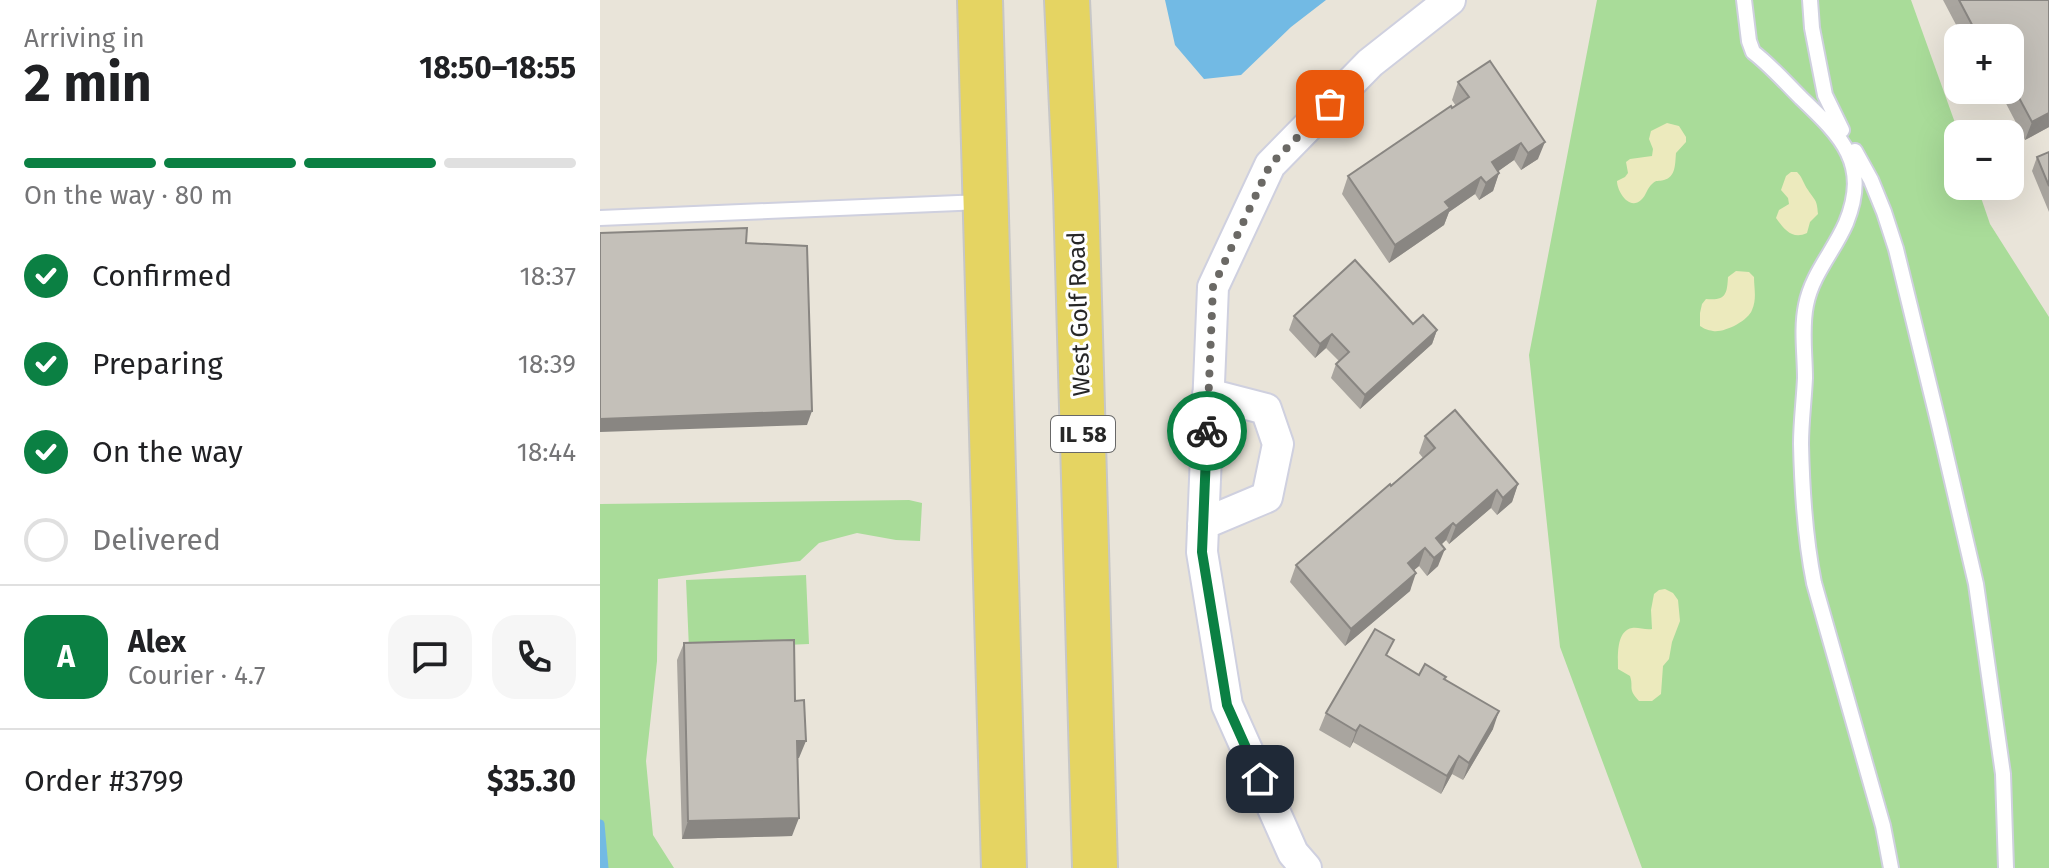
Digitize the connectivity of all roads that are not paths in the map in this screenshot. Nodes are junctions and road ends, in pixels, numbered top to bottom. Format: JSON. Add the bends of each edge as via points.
{"nodes":[{"id":1,"x":980,"y":0,"type":"edge"},
{"id":2,"x":1067,"y":0,"type":"edge"},
{"id":3,"x":1450,"y":0,"type":"edge"},
{"id":4,"x":1744,"y":0,"type":"edge"},
{"id":5,"x":1810,"y":0,"type":"edge"},
{"id":6,"x":987,"y":202,"type":"junction"},
{"id":7,"x":600,"y":218,"type":"edge"},
{"id":8,"x":1208,"y":394,"type":"junction"},
{"id":9,"x":1203,"y":524,"type":"junction"},
{"id":10,"x":1004,"y":868,"type":"edge"},
{"id":11,"x":1095,"y":868,"type":"edge"},
{"id":12,"x":1306,"y":868,"type":"edge"},
{"id":13,"x":1891,"y":868,"type":"edge"},
{"id":14,"x":2006,"y":868,"type":"edge"}],
"edges":[{"from":1,"to":6,"type":"main road"},
{"from":2,"to":11,"type":"main road","name":"West Golf Road","number":"IL 58"},
{"from":3,"to":8,"type":"street","via":[[1370,63],[1270,165],[1213,287]]},
{"from":4,"to":13,"type":"lane","via":[[1753,52],[1830,125],[1853,165],[1853,200],[1845,226],[1806,304],[1804,504],[1814,583]]},
{"from":5,"to":14,"type":"lane","via":[[1825,95],[1871,180],[1896,249],[1976,584],[2003,774]]},
{"from":6,"to":7,"type":"lane"},
{"from":6,"to":10,"type":"main road"},
{"from":8,"to":9,"type":"street"},
{"from":8,"to":9,"type":"street","via":[[1266,409],[1278,444],[1267,497]]},
{"from":9,"to":12,"type":"street","via":[[1202,552],[1227,705],[1293,853]]}]}
